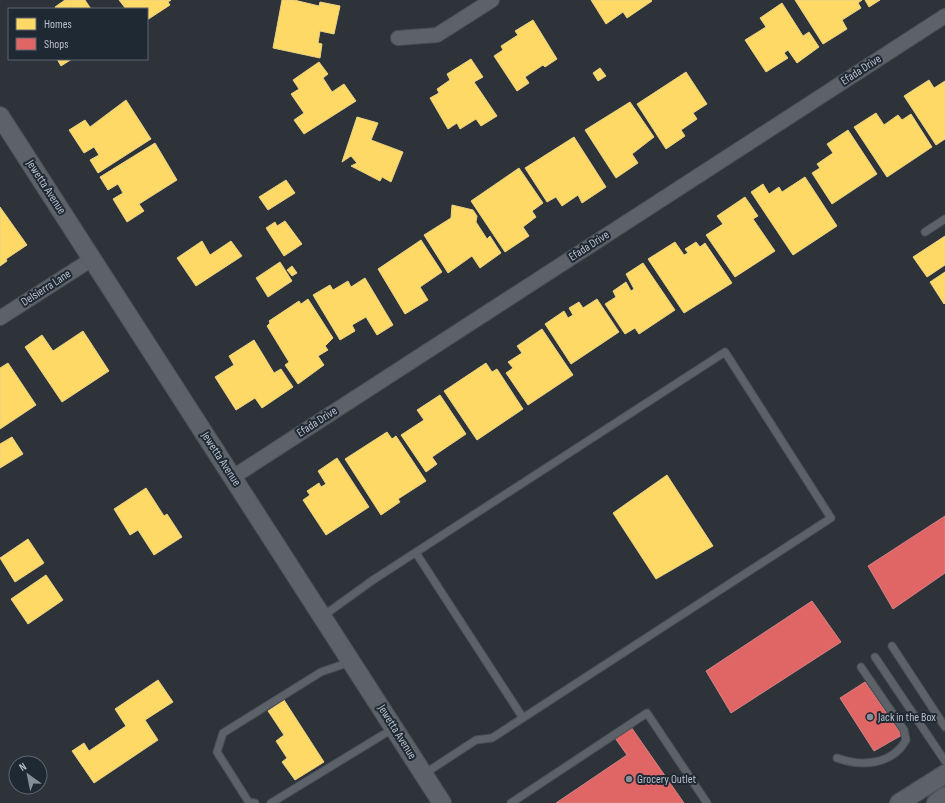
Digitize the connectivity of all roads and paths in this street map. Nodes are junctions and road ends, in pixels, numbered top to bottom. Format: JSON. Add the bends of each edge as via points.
{"nodes":[{"id":1,"x":492,"y":0,"type":"edge"},
{"id":2,"x":945,"y":16,"type":"edge"},
{"id":3,"x":398,"y":38,"type":"dead end"},
{"id":4,"x":0,"y":116,"type":"edge"},
{"id":5,"x":945,"y":219,"type":"edge"},
{"id":6,"x":925,"y":232,"type":"dead end"},
{"id":7,"x":92,"y":258,"type":"junction"},
{"id":8,"x":0,"y":318,"type":"edge"},
{"id":9,"x":233,"y":477,"type":"junction"},
{"id":10,"x":416,"y":553,"type":"junction"},
{"id":11,"x":323,"y":616,"type":"junction"},
{"id":12,"x":892,"y":646,"type":"dead end"},
{"id":13,"x":875,"y":657,"type":"dead end"},
{"id":14,"x":352,"y":661,"type":"junction"},
{"id":15,"x":861,"y":667,"type":"dead end"},
{"id":16,"x":523,"y":718,"type":"junction"},
{"id":17,"x":945,"y":727,"type":"edge"},
{"id":18,"x":394,"y":728,"type":"junction"},
{"id":19,"x":837,"y":758,"type":"dead end"},
{"id":20,"x":945,"y":761,"type":"edge"},
{"id":21,"x":424,"y":774,"type":"junction"},
{"id":22,"x":945,"y":774,"type":"edge"},
{"id":23,"x":945,"y":796,"type":"edge"},
{"id":24,"x":255,"y":803,"type":"edge"},
{"id":25,"x":271,"y":803,"type":"edge"},
{"id":26,"x":442,"y":803,"type":"edge"},
{"id":27,"x":512,"y":803,"type":"edge"},
{"id":28,"x":707,"y":803,"type":"edge"},
{"id":29,"x":899,"y":803,"type":"edge"},
{"id":30,"x":936,"y":803,"type":"edge"}],
"edges":[{"from":1,"to":3,"type":"street","via":[[437,35]]},
{"from":2,"to":9,"type":"street","name":"Efada Drive"},
{"from":4,"to":7,"type":"street","name":"Jewetta Avenue"},
{"from":5,"to":6,"type":"lane"},
{"from":7,"to":8,"type":"street","name":"Delsierra Lane"},
{"from":7,"to":9,"type":"street","name":"Jewetta Avenue"},
{"from":9,"to":11,"type":"street","name":"Jewetta Avenue"},
{"from":10,"to":11,"type":"lane"},
{"from":10,"to":16,"type":"lane"},
{"from":10,"to":16,"type":"lane","via":[[725,352],[831,518]]},
{"from":11,"to":14,"type":"street","name":"Jewetta Avenue"},
{"from":12,"to":17,"type":"lane"},
{"from":13,"to":20,"type":"lane"},
{"from":14,"to":18,"type":"street","name":"Jewetta Avenue"},
{"from":14,"to":24,"type":"lane","via":[[321,672],[223,733],[217,752],[248,801]]},
{"from":15,"to":19,"type":"lane","via":[[904,730],[906,740],[901,749],[880,761],[850,763]]},
{"from":16,"to":21,"type":"lane","via":[[492,738],[476,740]]},
{"from":18,"to":21,"type":"street","name":"Jewetta Avenue"},
{"from":18,"to":25,"type":"lane"},
{"from":21,"to":26,"type":"street","name":"Jewetta Avenue"},
{"from":22,"to":29,"type":"street"},
{"from":23,"to":30,"type":"street"},
{"from":27,"to":28,"type":"lane","via":[[648,713]]}]}
